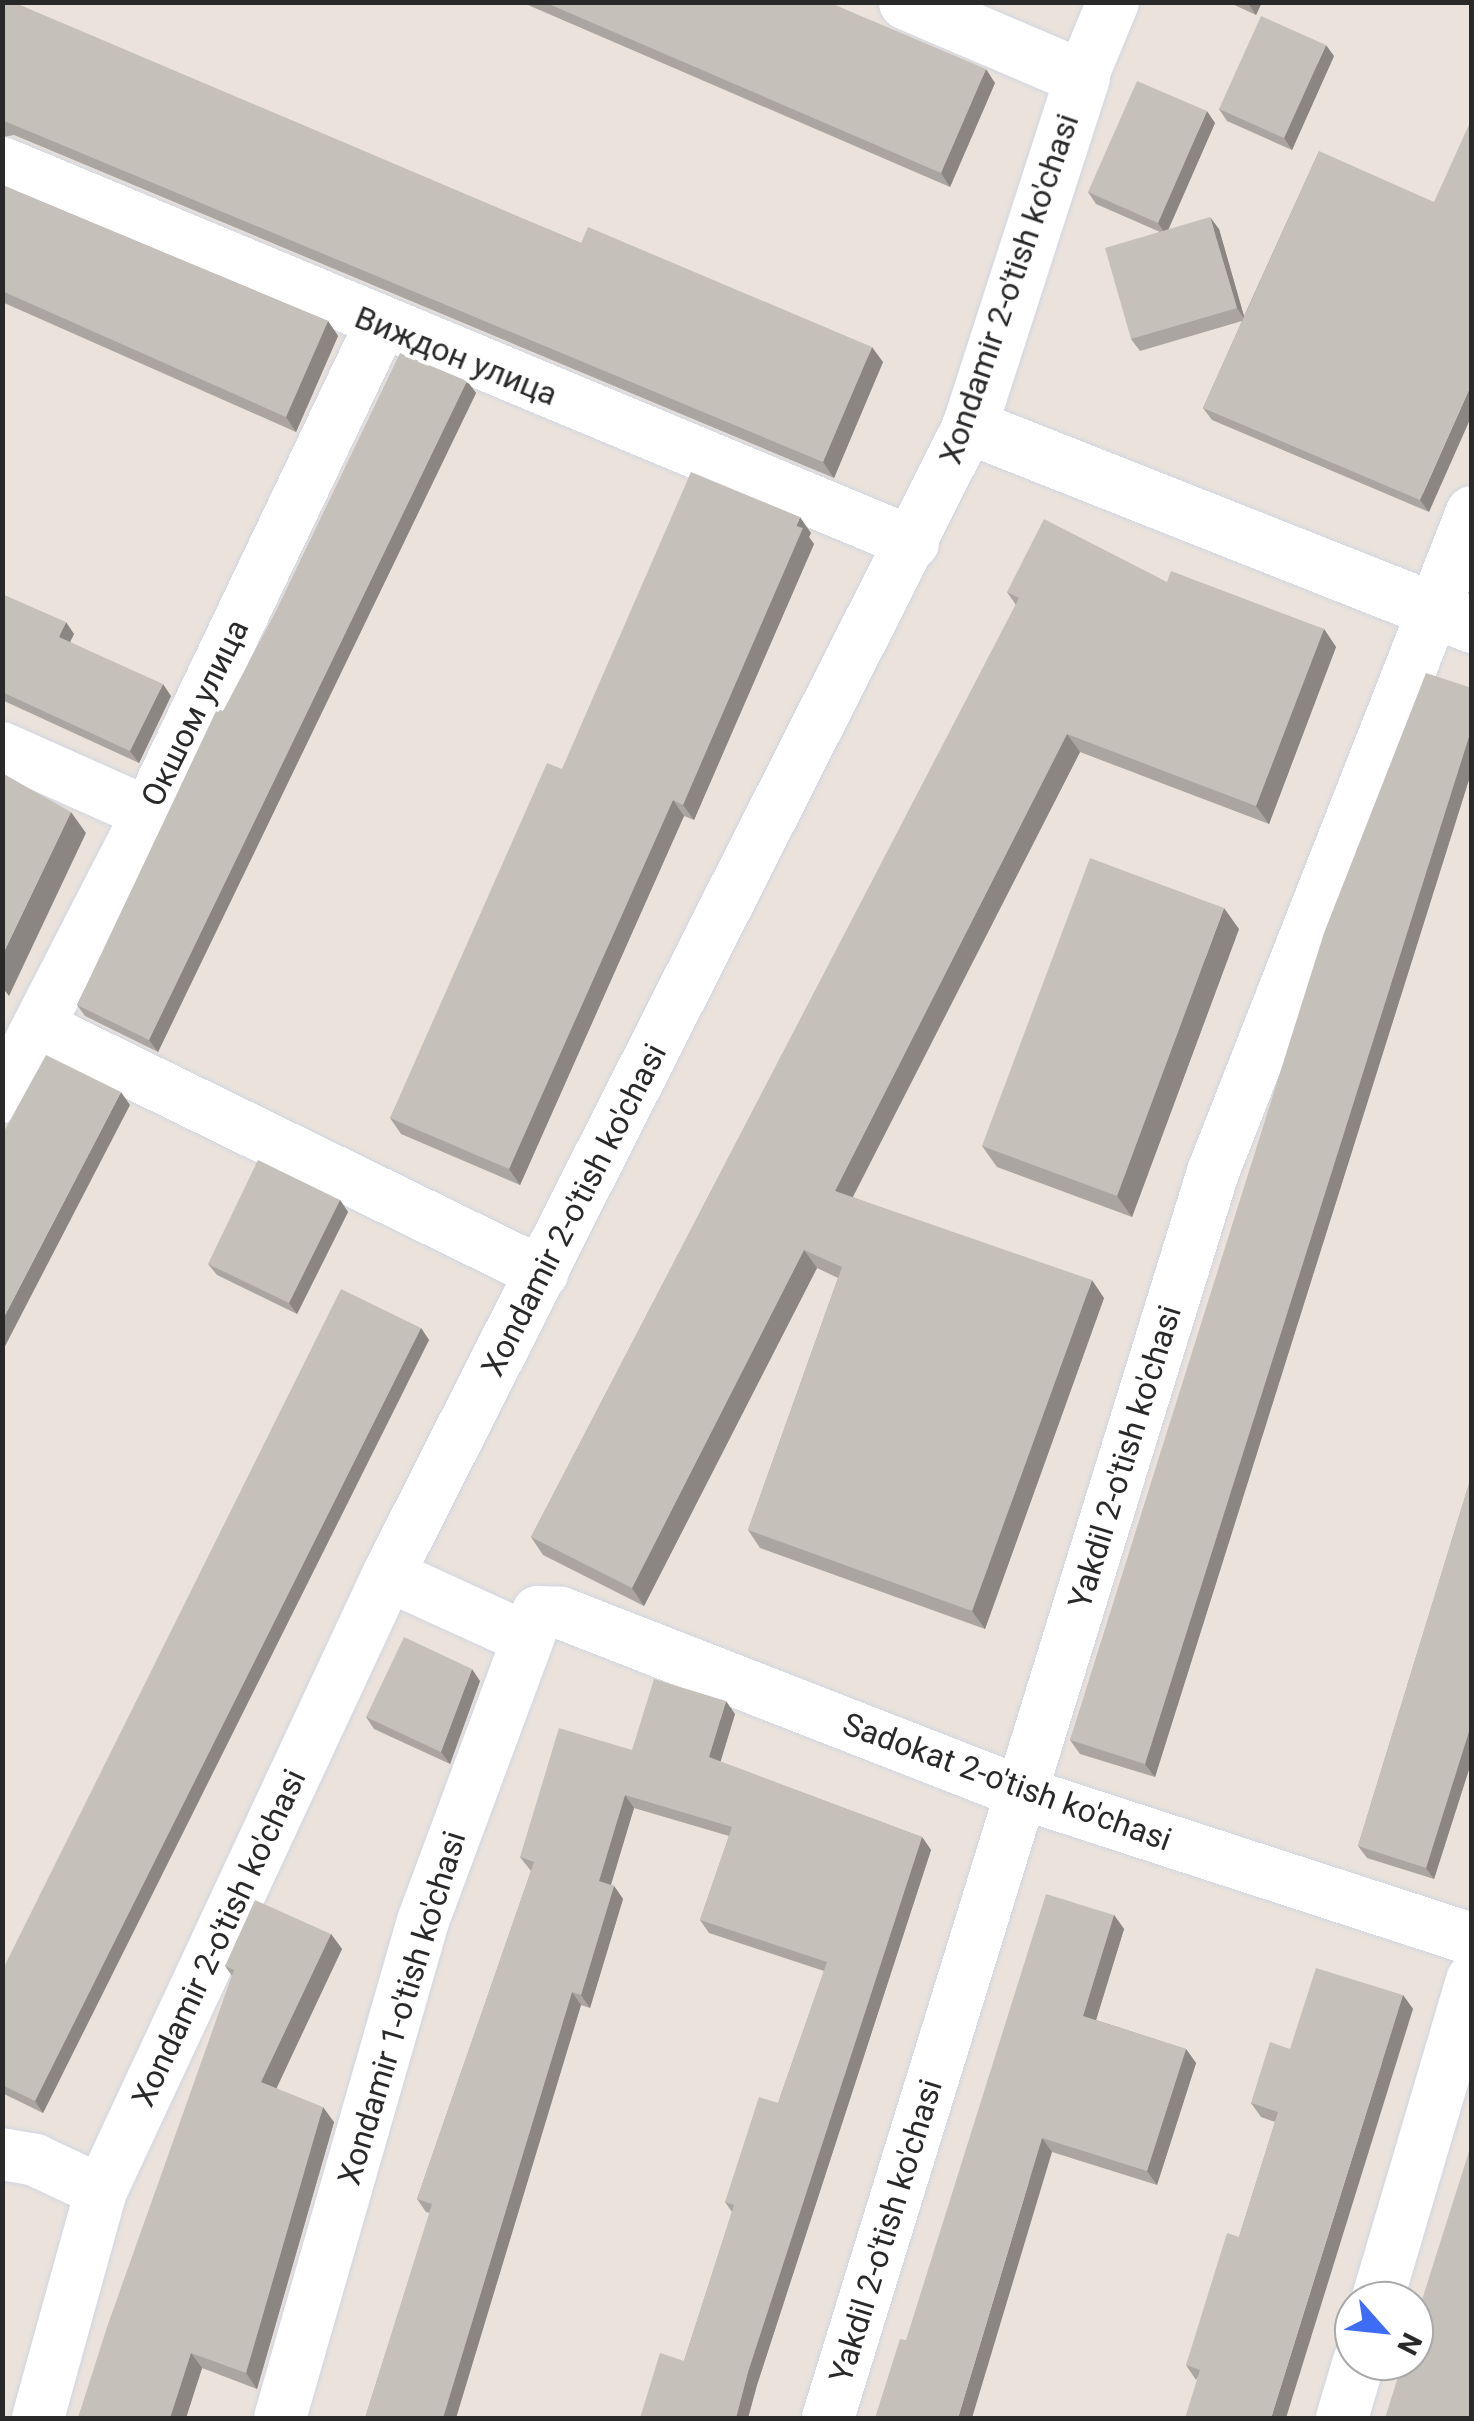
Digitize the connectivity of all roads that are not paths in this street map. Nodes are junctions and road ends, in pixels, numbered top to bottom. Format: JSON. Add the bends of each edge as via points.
{"nodes":[{"id":1,"x":906,"y":2,"type":"edge"},
{"id":2,"x":1113,"y":2,"type":"edge"},
{"id":3,"x":1082,"y":77,"type":"junction"},
{"id":4,"x":2,"y":163,"type":"edge"},
{"id":5,"x":380,"y":326,"type":"junction"},
{"id":6,"x":968,"y":426,"type":"junction"},
{"id":7,"x":1472,"y":512,"type":"edge"},
{"id":8,"x":913,"y":543,"type":"junction"},
{"id":9,"x":1451,"y":616,"type":"edge"},
{"id":10,"x":2,"y":748,"type":"edge"},
{"id":11,"x":148,"y":813,"type":"junction"},
{"id":12,"x":41,"y":1028,"type":"junction"},
{"id":13,"x":2,"y":1097,"type":"edge"},
{"id":14,"x":542,"y":1273,"type":"junction"},
{"id":15,"x":388,"y":1574,"type":"junction"},
{"id":16,"x":536,"y":1624,"type":"junction"},
{"id":17,"x":1022,"y":1793,"type":"junction"},
{"id":18,"x":1472,"y":1939,"type":"edge"},
{"id":19,"x":1472,"y":1980,"type":"edge"},
{"id":20,"x":2,"y":2154,"type":"edge"},
{"id":21,"x":101,"y":2191,"type":"junction"},
{"id":22,"x":1383,"y":2281,"type":"edge"},
{"id":23,"x":1353,"y":2381,"type":"edge"},
{"id":24,"x":38,"y":2418,"type":"edge"},
{"id":25,"x":280,"y":2418,"type":"edge"},
{"id":26,"x":828,"y":2418,"type":"edge"},
{"id":27,"x":1342,"y":2418,"type":"edge"}],
"edges":[{"from":1,"to":3,"type":"street"},
{"from":2,"to":3,"type":"street","name":"Xondamir 2-o'tish ko'chasi"},
{"from":3,"to":6,"type":"street","name":"Xondamir 2-o'tish ko'chasi"},
{"from":4,"to":5,"type":"street","name":"Виждон улица"},
{"from":5,"to":8,"type":"street","name":"Виждон улица"},
{"from":5,"to":11,"type":"street","name":"Окшом улица"},
{"from":6,"to":8,"type":"street","name":"Xondamir 2-o'tish ko'chasi"},
{"from":6,"to":9,"type":"street"},
{"from":7,"to":9,"type":"street","name":"Yakdil 2-o'tish ko'chasi"},
{"from":8,"to":14,"type":"street","name":"Xondamir 2-o'tish ko'chasi"},
{"from":9,"to":17,"type":"street","name":"Yakdil 2-o'tish ko'chasi","via":[[1212,1172]]},
{"from":10,"to":11,"type":"street"},
{"from":11,"to":12,"type":"street","name":"Окшом улица"},
{"from":12,"to":13,"type":"street","name":"Окшом улица"},
{"from":12,"to":14,"type":"street"},
{"from":14,"to":15,"type":"street","name":"Xondamir 2-o'tish ko'chasi"},
{"from":15,"to":16,"type":"street","name":"Sadokat 2-o'tish ko'chasi"},
{"from":15,"to":21,"type":"street","name":"Xondamir 2-o'tish ko'chasi"},
{"from":16,"to":17,"type":"street","name":"Sadokat 2-o'tish ko'chasi"},
{"from":16,"to":25,"type":"street","name":"Xondamir 1-o'tish ko'chasi","via":[[423,1921]]},
{"from":17,"to":18,"type":"street","name":"Sadokat 2-o'tish ko'chasi"},
{"from":17,"to":26,"type":"street","name":"Yakdil 2-o'tish ko'chasi"},
{"from":19,"to":22,"type":"street"},
{"from":20,"to":21,"type":"street","via":[[35,2160]]},
{"from":21,"to":24,"type":"street","name":"Xondamir 2-o'tish ko'chasi"},
{"from":23,"to":27,"type":"street"}]}
